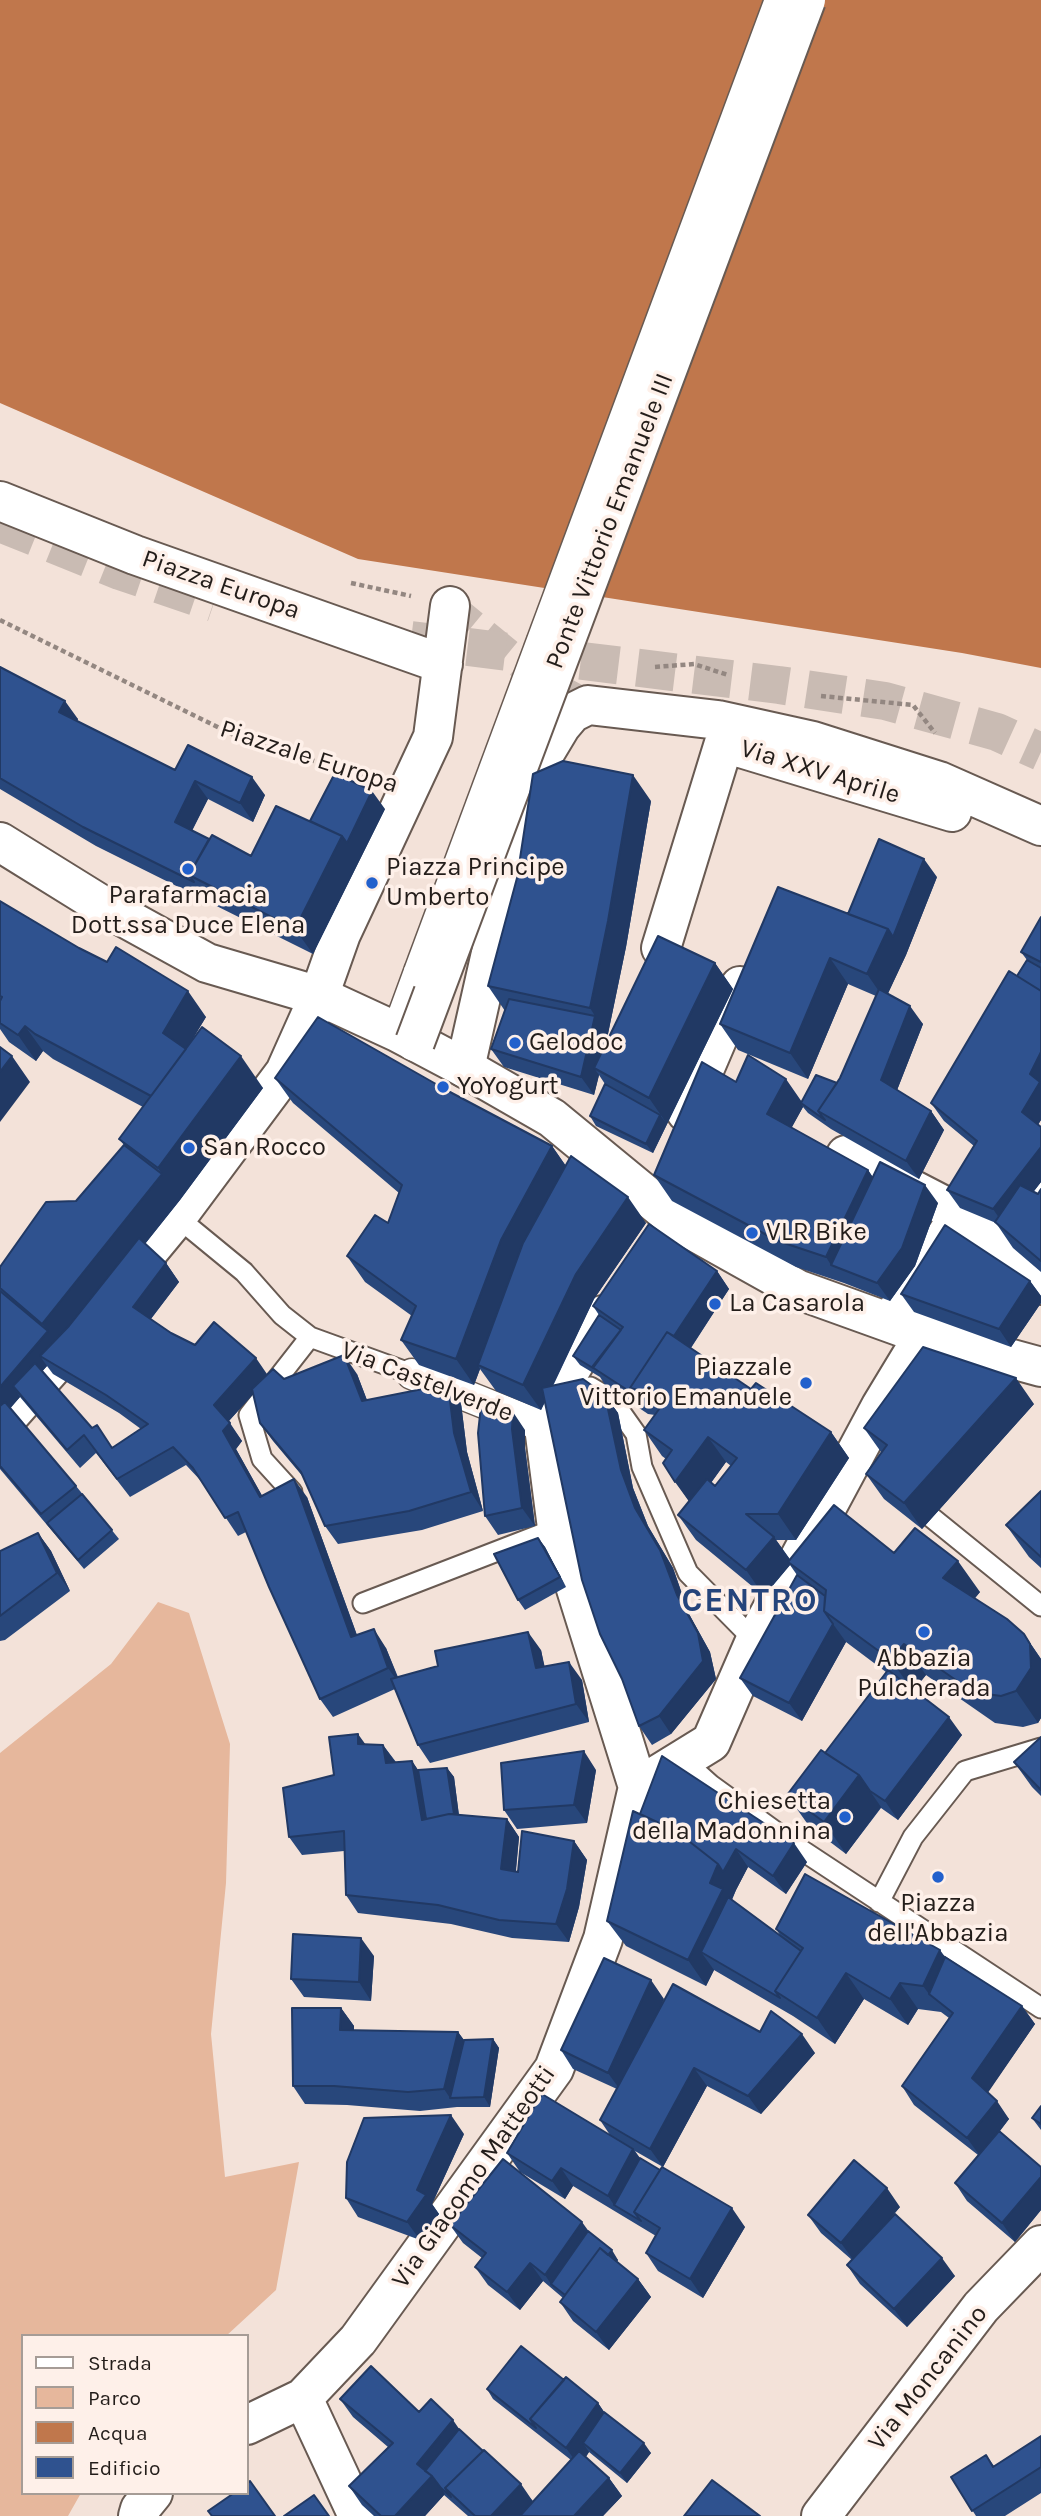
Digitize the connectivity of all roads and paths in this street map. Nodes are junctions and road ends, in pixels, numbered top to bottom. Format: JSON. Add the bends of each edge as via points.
{"nodes":[{"id":1,"x":780,"y":0,"type":"edge"},
{"id":2,"x":806,"y":0,"type":"edge"},
{"id":3,"x":0,"y":501,"type":"edge"},
{"id":4,"x":450,"y":606,"type":"dead end"},
{"id":5,"x":0,"y":620,"type":"edge"},
{"id":6,"x":443,"y":664,"type":"junction"},
{"id":7,"x":408,"y":790,"type":"junction"},
{"id":8,"x":1041,"y":826,"type":"edge"},
{"id":9,"x":1041,"y":839,"type":"edge"},
{"id":10,"x":0,"y":842,"type":"edge"},
{"id":11,"x":661,"y":948,"type":"edge"},
{"id":12,"x":740,"y":986,"type":"edge"},
{"id":13,"x":319,"y":996,"type":"junction"},
{"id":14,"x":406,"y":1037,"type":"junction"},
{"id":15,"x":465,"y":1068,"type":"junction"},
{"id":16,"x":846,"y":1155,"type":"edge"},
{"id":17,"x":1041,"y":1189,"type":"edge"},
{"id":18,"x":960,"y":1214,"type":"junction"},
{"id":19,"x":177,"y":1217,"type":"junction"},
{"id":20,"x":656,"y":1219,"type":"junction"},
{"id":21,"x":997,"y":1246,"type":"junction"},
{"id":22,"x":1041,"y":1285,"type":"edge"},
{"id":23,"x":620,"y":1288,"type":"edge"},
{"id":24,"x":907,"y":1328,"type":"junction"},
{"id":25,"x":310,"y":1337,"type":"junction"},
{"id":26,"x":1041,"y":1367,"type":"edge"},
{"id":27,"x":412,"y":1374,"type":"joint"},
{"id":28,"x":590,"y":1387,"type":"edge"},
{"id":29,"x":0,"y":1426,"type":"edge"},
{"id":30,"x":544,"y":1427,"type":"junction"},
{"id":31,"x":292,"y":1492,"type":"edge"},
{"id":32,"x":932,"y":1517,"type":"dead end"},
{"id":33,"x":557,"y":1528,"type":"junction"},
{"id":34,"x":363,"y":1603,"type":"dead end"},
{"id":35,"x":1041,"y":1606,"type":"edge"},
{"id":36,"x":755,"y":1641,"type":"junction"},
{"id":37,"x":1041,"y":1748,"type":"edge"},
{"id":38,"x":682,"y":1759,"type":"junction"},
{"id":39,"x":638,"y":1787,"type":"junction"},
{"id":40,"x":879,"y":1902,"type":"junction"},
{"id":41,"x":1041,"y":2008,"type":"edge"},
{"id":42,"x":1041,"y":2245,"type":"edge"},
{"id":43,"x":303,"y":2398,"type":"junction"},
{"id":44,"x":248,"y":2426,"type":"edge"},
{"id":45,"x":151,"y":2495,"type":"edge"},
{"id":46,"x":138,"y":2516,"type":"edge"},
{"id":47,"x":358,"y":2516,"type":"edge"},
{"id":48,"x":821,"y":2516,"type":"edge"}],
"edges":[{"from":1,"to":14,"type":"street","name":"Ponte Vittorio Emanuele III","bridge":true,"via":[[419,972]]},
{"from":2,"to":14,"type":"street","name":"Ponte Vittorio Emanuele III","bridge":true},
{"from":3,"to":6,"type":"street","name":"Piazza Europa","via":[[135,555]]},
{"from":4,"to":6,"type":"street","name":"Piazzale Europa"},
{"from":5,"to":7,"type":"path","name":"Piazzale Europa","via":[[237,737]]},
{"from":6,"to":7,"type":"street","name":"Piazzale Europa","via":[[433,737]]},
{"from":7,"to":13,"type":"street","via":[[341,934]]},
{"from":8,"to":15,"type":"street","name":"Via XXV Aprile","via":[[880,760],[813,741],[718,720],[588,705],[572,713],[561,726],[531,776]]},
{"from":9,"to":11,"type":"street","name":"Via XXV Aprile","via":[[724,743]]},
{"from":10,"to":13,"type":"street","via":[[100,904],[208,962]]},
{"from":12,"to":20,"type":"street","via":[[668,1154]]},
{"from":13,"to":14,"type":"street"},
{"from":13,"to":19,"type":"street","via":[[285,1072]]},
{"from":14,"to":15,"type":"street"},
{"from":15,"to":20,"type":"street","via":[[552,1118]]},
{"from":16,"to":18,"type":"street"},
{"from":17,"to":21,"type":"street"},
{"from":18,"to":21,"type":"street"},
{"from":18,"to":24,"type":"street"},
{"from":19,"to":25,"type":"lane","name":"Via Castelverde","via":[[244,1272]]},
{"from":19,"to":29,"type":"street"},
{"from":20,"to":24,"type":"street","via":[[681,1224],[799,1290]]},
{"from":21,"to":22,"type":"street"},
{"from":23,"to":30,"type":"street","via":[[565,1379]]},
{"from":24,"to":26,"type":"street"},
{"from":24,"to":36,"type":"street","via":[[864,1464]]},
{"from":25,"to":27,"type":"lane","name":"Via Castelverde"},
{"from":25,"to":31,"type":"lane","name":"Via Castelverde","via":[[249,1415],[262,1459]]},
{"from":27,"to":30,"type":"street","name":"Via Castelverde"},
{"from":28,"to":36,"type":"lane","via":[[612,1400],[636,1434],[642,1467],[688,1573]]},
{"from":30,"to":33,"type":"street"},
{"from":32,"to":35,"type":"lane"},
{"from":33,"to":34,"type":"lane"},
{"from":33,"to":39,"type":"street"},
{"from":36,"to":38,"type":"street","via":[[710,1742]]},
{"from":37,"to":40,"type":"lane","via":[[965,1771],[913,1837]]},
{"from":38,"to":39,"type":"street"},
{"from":38,"to":40,"type":"lane","via":[[711,1785]]},
{"from":39,"to":43,"type":"street","name":"Via Giacomo Matteotti","via":[[603,1939],[554,2069],[358,2340]]},
{"from":40,"to":41,"type":"lane"},
{"from":42,"to":48,"type":"street","name":"Via Moncanino","via":[[981,2307]]},
{"from":43,"to":44,"type":"street","name":"Via Giacomo Matteotti"},
{"from":43,"to":47,"type":"street"},
{"from":45,"to":46,"type":"street"}]}
